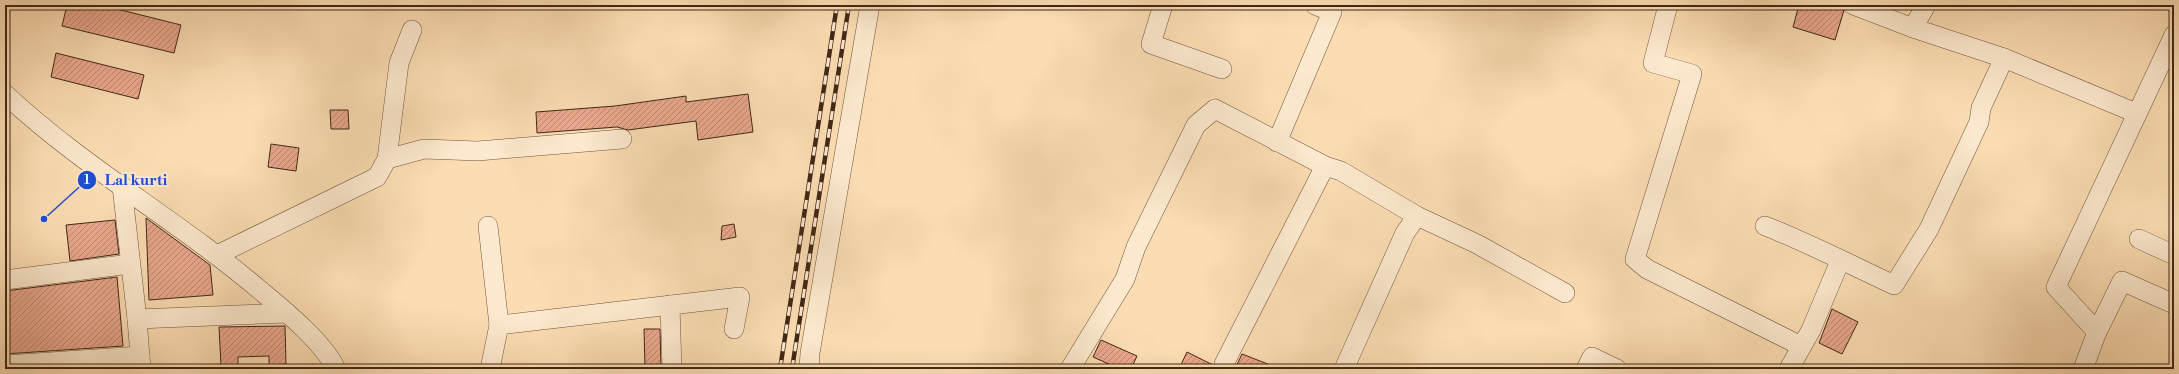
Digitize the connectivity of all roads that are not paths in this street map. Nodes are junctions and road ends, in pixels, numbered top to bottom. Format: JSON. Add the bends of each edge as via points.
{"nodes":[{"id":1,"x":870,"y":5,"type":"edge"},
{"id":2,"x":1164,"y":5,"type":"edge"},
{"id":3,"x":1668,"y":5,"type":"edge"},
{"id":4,"x":1853,"y":5,"type":"edge"},
{"id":5,"x":1926,"y":5,"type":"edge"},
{"id":6,"x":1327,"y":7,"type":"edge"},
{"id":7,"x":1913,"y":28,"type":"junction"},
{"id":8,"x":412,"y":30,"type":"dead end"},
{"id":9,"x":2174,"y":35,"type":"edge"},
{"id":10,"x":2004,"y":58,"type":"junction"},
{"id":11,"x":1222,"y":69,"type":"dead end"},
{"id":12,"x":5,"y":94,"type":"edge"},
{"id":13,"x":2136,"y":113,"type":"junction"},
{"id":14,"x":622,"y":139,"type":"dead end"},
{"id":15,"x":1277,"y":142,"type":"junction"},
{"id":16,"x":387,"y":159,"type":"junction"},
{"id":17,"x":1325,"y":166,"type":"junction"},
{"id":18,"x":122,"y":186,"type":"junction"},
{"id":19,"x":1417,"y":216,"type":"junction"},
{"id":20,"x":488,"y":226,"type":"dead end"},
{"id":21,"x":1765,"y":226,"type":"dead end"},
{"id":22,"x":2139,"y":239,"type":"dead end"},
{"id":23,"x":217,"y":255,"type":"junction"},
{"id":24,"x":2174,"y":255,"type":"edge"},
{"id":25,"x":1840,"y":261,"type":"junction"},
{"id":26,"x":130,"y":264,"type":"junction"},
{"id":27,"x":5,"y":280,"type":"edge"},
{"id":28,"x":1565,"y":294,"type":"dead end"},
{"id":29,"x":2174,"y":304,"type":"edge"},
{"id":30,"x":670,"y":305,"type":"junction"},
{"id":31,"x":287,"y":313,"type":"junction"},
{"id":32,"x":137,"y":319,"type":"junction"},
{"id":33,"x":499,"y":325,"type":"junction"},
{"id":34,"x":734,"y":329,"type":"dead end"},
{"id":35,"x":2097,"y":332,"type":"junction"},
{"id":36,"x":1801,"y":346,"type":"junction"},
{"id":37,"x":140,"y":362,"type":"edge"},
{"id":38,"x":5,"y":365,"type":"edge"},
{"id":39,"x":336,"y":369,"type":"edge"},
{"id":40,"x":490,"y":369,"type":"edge"},
{"id":41,"x":672,"y":369,"type":"edge"},
{"id":42,"x":809,"y":369,"type":"edge"},
{"id":43,"x":1070,"y":369,"type":"edge"},
{"id":44,"x":1224,"y":369,"type":"edge"},
{"id":45,"x":1344,"y":369,"type":"edge"},
{"id":46,"x":1586,"y":369,"type":"edge"},
{"id":47,"x":1617,"y":369,"type":"edge"},
{"id":48,"x":1789,"y":369,"type":"edge"},
{"id":49,"x":2083,"y":369,"type":"edge"}],
"edges":[{"from":1,"to":42,"type":"street"},
{"from":2,"to":11,"type":"street","via":[[1151,44]]},
{"from":3,"to":36,"type":"street","via":[[1653,63],[1692,74],[1635,259],[1647,269]]},
{"from":4,"to":7,"type":"street"},
{"from":5,"to":7,"type":"street"},
{"from":6,"to":15,"type":"street"},
{"from":7,"to":10,"type":"street"},
{"from":8,"to":16,"type":"street","via":[[399,63]]},
{"from":9,"to":13,"type":"street"},
{"from":10,"to":13,"type":"street"},
{"from":10,"to":25,"type":"street","via":[[1981,108],[1980,122],[1929,230],[1894,285]]},
{"from":12,"to":18,"type":"street","via":[[28,116],[91,166]]},
{"from":13,"to":35,"type":"street","via":[[2056,287]]},
{"from":14,"to":16,"type":"street","via":[[478,151],[424,149]]},
{"from":15,"to":17,"type":"street"},
{"from":15,"to":43,"type":"street","via":[[1215,109],[1196,125],[1136,247],[1126,279]]},
{"from":16,"to":23,"type":"street","via":[[378,177]]},
{"from":17,"to":19,"type":"street","via":[[1341,171]]},
{"from":17,"to":44,"type":"street","via":[[1224,364]]},
{"from":18,"to":23,"type":"street"},
{"from":18,"to":26,"type":"street"},
{"from":19,"to":28,"type":"street","via":[[1477,244]]},
{"from":19,"to":45,"type":"street","via":[[1405,233]]},
{"from":20,"to":33,"type":"street"},
{"from":21,"to":25,"type":"street","via":[[1809,243]]},
{"from":22,"to":24,"type":"street"},
{"from":23,"to":31,"type":"street"},
{"from":25,"to":36,"type":"street","via":[[1811,330]]},
{"from":26,"to":27,"type":"street"},
{"from":26,"to":32,"type":"street"},
{"from":29,"to":35,"type":"street","via":[[2122,281]]},
{"from":30,"to":33,"type":"street"},
{"from":30,"to":34,"type":"street","via":[[740,297]]},
{"from":30,"to":41,"type":"street"},
{"from":31,"to":32,"type":"street"},
{"from":31,"to":39,"type":"street","via":[[331,359]]},
{"from":32,"to":37,"type":"street"},
{"from":33,"to":40,"type":"street"},
{"from":35,"to":49,"type":"street"},
{"from":36,"to":48,"type":"street"},
{"from":37,"to":38,"type":"street"},
{"from":46,"to":47,"type":"street","via":[[1592,357]]}]}
